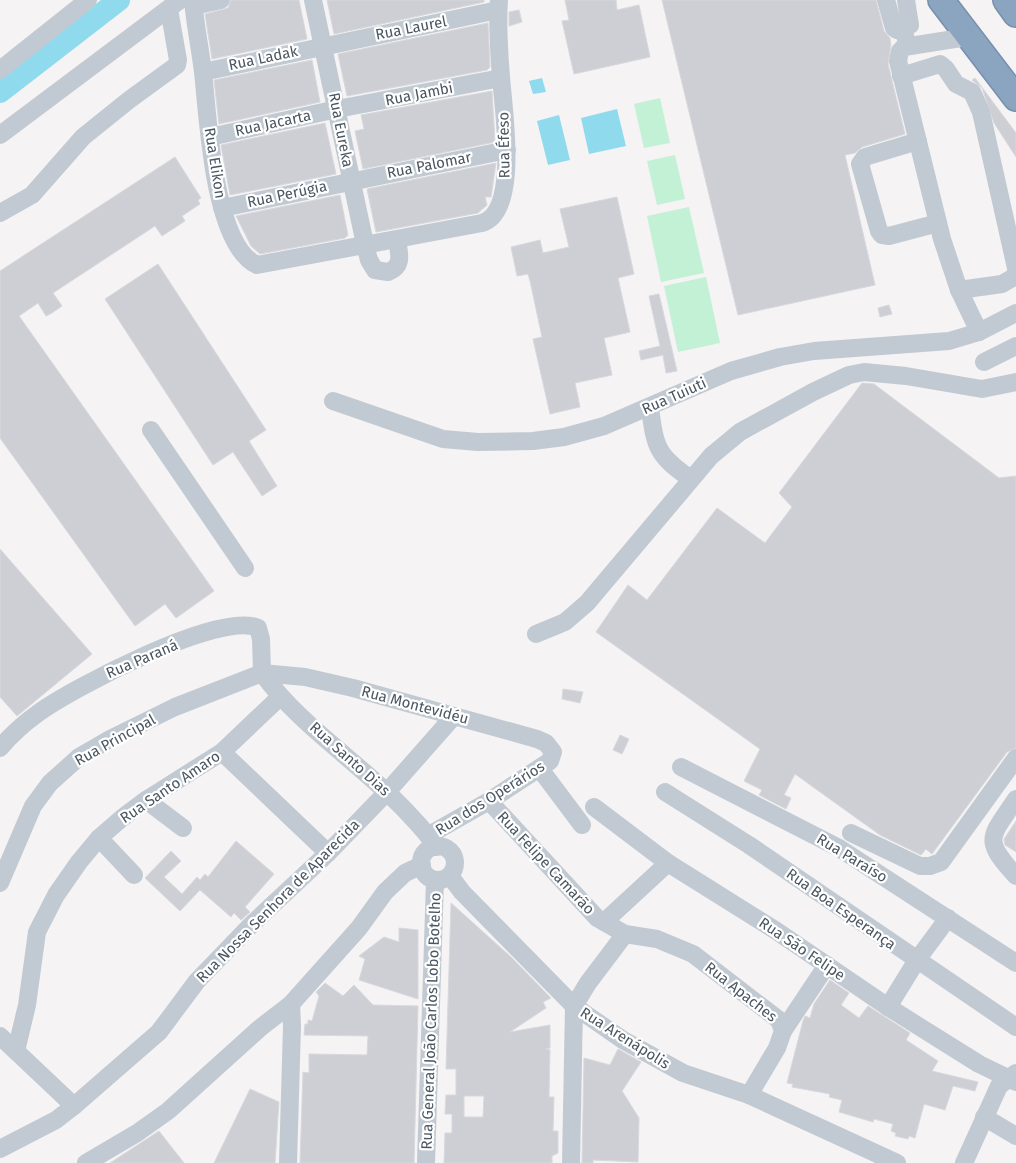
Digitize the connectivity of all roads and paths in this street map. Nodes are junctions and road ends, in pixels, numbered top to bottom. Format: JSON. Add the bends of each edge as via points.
{"nodes":[{"id":1,"x":88,"y":0,"type":"edge"},
{"id":2,"x":221,"y":0,"type":"edge"},
{"id":3,"x":313,"y":0,"type":"edge"},
{"id":4,"x":886,"y":0,"type":"edge"},
{"id":5,"x":906,"y":0,"type":"edge"},
{"id":6,"x":941,"y":0,"type":"edge"},
{"id":7,"x":1006,"y":0,"type":"edge"},
{"id":8,"x":184,"y":4,"type":"edge"},
{"id":9,"x":498,"y":5,"type":"edge"},
{"id":10,"x":1016,"y":14,"type":"edge"},
{"id":11,"x":903,"y":29,"type":"junction"},
{"id":12,"x":967,"y":37,"type":"junction"},
{"id":13,"x":324,"y":45,"type":"junction"},
{"id":14,"x":908,"y":46,"type":"junction"},
{"id":15,"x":0,"y":70,"type":"edge"},
{"id":16,"x":203,"y":72,"type":"junction"},
{"id":17,"x":901,"y":76,"type":"junction"},
{"id":18,"x":501,"y":78,"type":"junction"},
{"id":19,"x":1016,"y":98,"type":"edge"},
{"id":20,"x":337,"y":109,"type":"junction"},
{"id":21,"x":0,"y":135,"type":"edge"},
{"id":22,"x":210,"y":137,"type":"junction"},
{"id":23,"x":918,"y":141,"type":"junction"},
{"id":24,"x":507,"y":150,"type":"junction"},
{"id":25,"x":351,"y":180,"type":"junction"},
{"id":26,"x":222,"y":208,"type":"junction"},
{"id":27,"x":0,"y":213,"type":"edge"},
{"id":28,"x":938,"y":223,"type":"junction"},
{"id":29,"x":397,"y":240,"type":"junction"},
{"id":30,"x":367,"y":252,"type":"junction"},
{"id":31,"x":1016,"y":268,"type":"edge"},
{"id":32,"x":1016,"y":273,"type":"edge"},
{"id":33,"x":959,"y":290,"type":"junction"},
{"id":34,"x":1016,"y":313,"type":"edge"},
{"id":35,"x":979,"y":332,"type":"junction"},
{"id":36,"x":1016,"y":346,"type":"edge"},
{"id":37,"x":984,"y":362,"type":"dead end"},
{"id":38,"x":1016,"y":382,"type":"edge"},
{"id":39,"x":333,"y":401,"type":"dead end"},
{"id":40,"x":650,"y":408,"type":"junction"},
{"id":41,"x":151,"y":430,"type":"dead end"},
{"id":42,"x":691,"y":479,"type":"junction"},
{"id":43,"x":245,"y":568,"type":"dead end"},
{"id":44,"x":536,"y":634,"type":"dead end"},
{"id":45,"x":262,"y":673,"type":"junction"},
{"id":46,"x":280,"y":697,"type":"junction"},
{"id":47,"x":454,"y":716,"type":"junction"},
{"id":48,"x":0,"y":748,"type":"edge"},
{"id":49,"x":222,"y":752,"type":"junction"},
{"id":50,"x":1016,"y":758,"type":"edge"},
{"id":51,"x":545,"y":765,"type":"junction"},
{"id":52,"x":681,"y":767,"type":"dead end"},
{"id":53,"x":387,"y":792,"type":"junction"},
{"id":54,"x":665,"y":792,"type":"dead end"},
{"id":55,"x":1016,"y":798,"type":"edge"},
{"id":56,"x":146,"y":800,"type":"junction"},
{"id":57,"x":489,"y":801,"type":"junction"},
{"id":58,"x":594,"y":807,"type":"dead end"},
{"id":59,"x":582,"y":825,"type":"dead end"},
{"id":60,"x":183,"y":828,"type":"dead end"},
{"id":61,"x":851,"y":833,"type":"dead end"},
{"id":62,"x":99,"y":838,"type":"junction"},
{"id":63,"x":432,"y":841,"type":"junction"},
{"id":64,"x":328,"y":853,"type":"junction"},
{"id":65,"x":668,"y":863,"type":"junction"},
{"id":66,"x":422,"y":865,"type":"junction"},
{"id":67,"x":134,"y":875,"type":"dead end"},
{"id":68,"x":1016,"y":876,"type":"edge"},
{"id":69,"x":443,"y":878,"type":"junction"},
{"id":70,"x":0,"y":884,"type":"edge"},
{"id":71,"x":948,"y":918,"type":"junction"},
{"id":72,"x":604,"y":922,"type":"junction"},
{"id":73,"x":625,"y":934,"type":"junction"},
{"id":74,"x":917,"y":960,"type":"junction"},
{"id":75,"x":1016,"y":963,"type":"edge"},
{"id":76,"x":827,"y":965,"type":"junction"},
{"id":77,"x":291,"y":1004,"type":"junction"},
{"id":78,"x":574,"y":1006,"type":"junction"},
{"id":79,"x":888,"y":1007,"type":"junction"},
{"id":80,"x":1016,"y":1027,"type":"edge"},
{"id":81,"x":784,"y":1031,"type":"junction"},
{"id":82,"x":0,"y":1036,"type":"edge"},
{"id":83,"x":16,"y":1051,"type":"junction"},
{"id":84,"x":1014,"y":1078,"type":"edge"},
{"id":85,"x":749,"y":1095,"type":"junction"},
{"id":86,"x":74,"y":1106,"type":"junction"},
{"id":87,"x":984,"y":1117,"type":"junction"},
{"id":88,"x":1016,"y":1136,"type":"edge"},
{"id":89,"x":0,"y":1149,"type":"edge"},
{"id":90,"x":86,"y":1163,"type":"edge"},
{"id":91,"x":288,"y":1163,"type":"edge"},
{"id":92,"x":426,"y":1163,"type":"edge"},
{"id":93,"x":570,"y":1163,"type":"edge"},
{"id":94,"x":897,"y":1163,"type":"edge"},
{"id":95,"x":964,"y":1163,"type":"edge"}],
"edges":[{"from":1,"to":15,"type":"street"},
{"from":2,"to":8,"type":"street"},
{"from":3,"to":13,"type":"street","name":"Rua Eureka"},
{"from":4,"to":11,"type":"street","via":[[894,28]]},
{"from":5,"to":11,"type":"street","via":[[910,25]]},
{"from":6,"to":12,"type":"highway"},
{"from":7,"to":10,"type":"highway"},
{"from":8,"to":16,"type":"street","name":"Rua Elikon"},
{"from":8,"to":21,"type":"street"},
{"from":8,"to":27,"type":"street","via":[[177,65],[83,137],[32,195]]},
{"from":9,"to":13,"type":"street","name":"Rua Laurel"},
{"from":9,"to":18,"type":"street","name":"Rua Éfeso"},
{"from":11,"to":14,"type":"street"},
{"from":12,"to":14,"type":"street"},
{"from":12,"to":19,"type":"highway"},
{"from":13,"to":16,"type":"street","name":"Rua Ladak"},
{"from":13,"to":20,"type":"street","name":"Rua Eureka"},
{"from":14,"to":17,"type":"street","via":[[901,48],[899,54]]},
{"from":16,"to":22,"type":"street","name":"Rua Elikon"},
{"from":17,"to":23,"type":"street"},
{"from":17,"to":31,"type":"street","via":[[940,64],[956,84],[975,96]]},
{"from":18,"to":20,"type":"street","name":"Rua Jambi"},
{"from":18,"to":24,"type":"street","name":"Rua Éfeso"},
{"from":20,"to":22,"type":"street","name":"Rua Jacarta"},
{"from":20,"to":25,"type":"street","name":"Rua Eureka"},
{"from":22,"to":26,"type":"street","name":"Rua Elikon","via":[[214,177]]},
{"from":23,"to":28,"type":"street"},
{"from":23,"to":28,"type":"street","via":[[865,158],[860,164],[882,235]]},
{"from":24,"to":25,"type":"street","name":"Rua Palomar"},
{"from":24,"to":29,"type":"street","name":"Rua Éfeso","via":[[504,193],[487,222]]},
{"from":25,"to":26,"type":"street","name":"Rua Perúgia"},
{"from":25,"to":30,"type":"street","name":"Rua Eureka"},
{"from":26,"to":30,"type":"street","name":"Rua Elikon","via":[[239,247],[257,266]]},
{"from":28,"to":33,"type":"street"},
{"from":29,"to":30,"type":"street","name":"Rua Éfeso"},
{"from":29,"to":30,"type":"street","via":[[400,259],[392,271],[378,271]]},
{"from":32,"to":33,"type":"street","via":[[1010,281],[1002,284]]},
{"from":33,"to":35,"type":"street"},
{"from":34,"to":35,"type":"street","name":"Rua Tuiuti"},
{"from":35,"to":40,"type":"street","name":"Rua Tuiuti","via":[[949,341],[814,351],[780,357],[731,371]]},
{"from":36,"to":37,"type":"street"},
{"from":38,"to":42,"type":"street","via":[[982,389],[881,372],[849,375],[740,432],[711,456]]},
{"from":39,"to":40,"type":"street","name":"Rua Tuiuti","via":[[443,439],[478,442],[564,437]]},
{"from":40,"to":42,"type":"street","via":[[654,440],[670,464]]},
{"from":41,"to":43,"type":"street"},
{"from":42,"to":44,"type":"street","via":[[588,603],[565,622]]},
{"from":45,"to":46,"type":"street","name":"Rua Santo Dias"},
{"from":45,"to":47,"type":"street","name":"Rua Montevidéu","via":[[305,677]]},
{"from":45,"to":48,"type":"street","name":"Rua Paraná","via":[[262,639],[258,628],[248,625],[209,631],[125,664],[83,686],[38,714]]},
{"from":45,"to":70,"type":"street","name":"Rua Principal","via":[[175,707],[79,757],[56,776],[33,806]]},
{"from":46,"to":49,"type":"street","name":"Rua Santo Amaro"},
{"from":46,"to":53,"type":"street","name":"Rua Santo Dias"},
{"from":47,"to":51,"type":"street","name":"Rua Montevidéu","via":[[546,743],[553,752]]},
{"from":47,"to":53,"type":"street","name":"Rua Nossa Senhora de Aparecida"},
{"from":49,"to":56,"type":"street","name":"Rua Santo Amaro"},
{"from":49,"to":64,"type":"street"},
{"from":50,"to":61,"type":"street","via":[[936,865],[920,866]]},
{"from":51,"to":57,"type":"street","name":"Rua dos Operários"},
{"from":51,"to":59,"type":"street"},
{"from":52,"to":71,"type":"street","name":"Rua Paraíso","via":[[838,848]]},
{"from":53,"to":63,"type":"street","name":"Rua Santo Dias"},
{"from":53,"to":64,"type":"street","name":"Rua Nossa Senhora de Aparecida"},
{"from":54,"to":74,"type":"street","name":"Rua Boa Esperança"},
{"from":55,"to":68,"type":"street","via":[[992,836],[998,856]]},
{"from":56,"to":60,"type":"street"},
{"from":56,"to":62,"type":"street","name":"Rua Santo Amaro"},
{"from":57,"to":63,"type":"street","name":"Rua dos Operários"},
{"from":57,"to":72,"type":"street","name":"Rua Felipe Camarão","via":[[592,914]]},
{"from":58,"to":65,"type":"street","name":"Rua São Felipe"},
{"from":62,"to":67,"type":"street"},
{"from":62,"to":83,"type":"street","name":"Rua Santo Amaro","via":[[79,862],[42,919],[33,946],[27,1005]]},
{"from":63,"to":66,"type":"street"},
{"from":63,"to":69,"type":"street","via":[[453,855],[455,866]]},
{"from":64,"to":86,"type":"street","name":"Rua Nossa Senhora de Aparecida","via":[[197,981],[159,1032]]},
{"from":65,"to":72,"type":"street","name":"Rua Felipe Camarão"},
{"from":65,"to":76,"type":"street","name":"Rua São Felipe"},
{"from":66,"to":69,"type":"street","via":[[426,875]]},
{"from":66,"to":77,"type":"street","via":[[405,873],[385,892],[360,928]]},
{"from":69,"to":78,"type":"street","name":"Rua Arenápolis","via":[[462,892]]},
{"from":69,"to":92,"type":"street","name":"Rua General João Carlos Lobo Botelho"},
{"from":71,"to":74,"type":"street"},
{"from":71,"to":75,"type":"street","name":"Rua Paraíso"},
{"from":72,"to":73,"type":"street","name":"Rua Felipe Camarão"},
{"from":73,"to":78,"type":"street"},
{"from":73,"to":81,"type":"street","name":"Rua Apaches","via":[[657,939],[693,954],[780,1020]]},
{"from":74,"to":79,"type":"street"},
{"from":74,"to":80,"type":"street","name":"Rua Boa Esperança"},
{"from":76,"to":79,"type":"street","name":"Rua São Felipe"},
{"from":76,"to":81,"type":"street"},
{"from":77,"to":90,"type":"street","via":[[168,1110]]},
{"from":77,"to":91,"type":"street"},
{"from":78,"to":85,"type":"street","name":"Rua Arenápolis","via":[[624,1040],[681,1072]]},
{"from":78,"to":93,"type":"street"},
{"from":79,"to":84,"type":"street","name":"Rua São Felipe","via":[[979,1064]]},
{"from":81,"to":85,"type":"street","name":"Rua Apaches"},
{"from":82,"to":83,"type":"street"},
{"from":83,"to":86,"type":"street"},
{"from":84,"to":87,"type":"street","via":[[998,1086]]},
{"from":85,"to":94,"type":"street","name":"Rua Arenápolis"},
{"from":86,"to":89,"type":"street","name":"Rua Nossa Senhora de Aparecida","via":[[56,1120]]},
{"from":87,"to":88,"type":"street"},
{"from":87,"to":95,"type":"street"}]}
